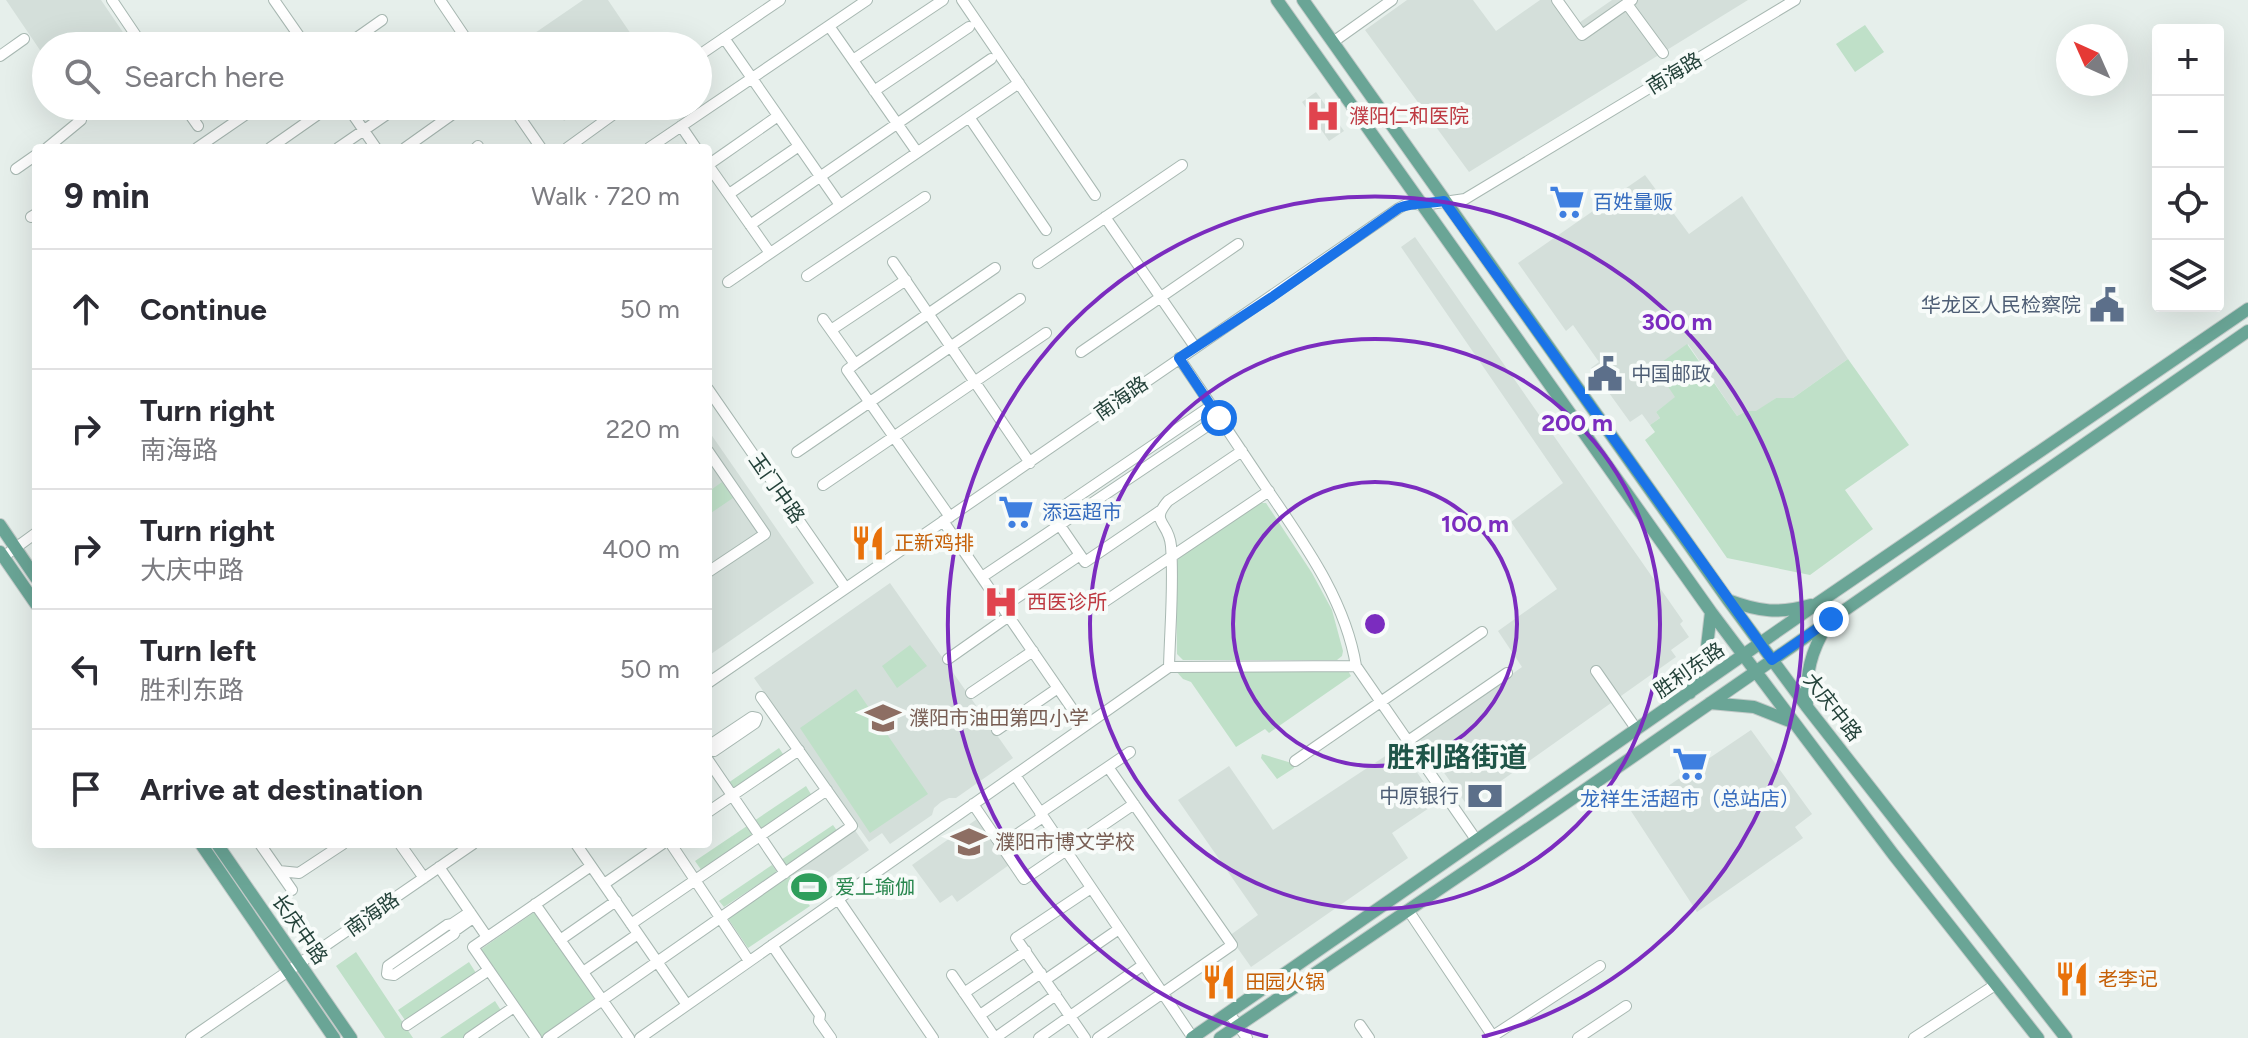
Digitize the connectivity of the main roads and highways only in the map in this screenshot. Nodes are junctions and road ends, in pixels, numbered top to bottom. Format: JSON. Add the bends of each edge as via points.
{"nodes":[{"id":1,"x":1277,"y":0,"type":"edge"},
{"id":2,"x":1303,"y":0,"type":"edge"},
{"id":3,"x":2248,"y":309,"type":"edge"},
{"id":4,"x":2248,"y":331,"type":"edge"},
{"id":5,"x":0,"y":525,"type":"edge"},
{"id":6,"x":2,"y":554,"type":"edge"},
{"id":7,"x":32,"y":572,"type":"edge"},
{"id":8,"x":32,"y":598,"type":"edge"},
{"id":9,"x":1728,"y":600,"type":"junction"},
{"id":10,"x":1818,"y":603,"type":"junction"},
{"id":11,"x":1711,"y":612,"type":"junction"},
{"id":12,"x":1831,"y":619,"type":"junction"},
{"id":13,"x":1761,"y":645,"type":"junction"},
{"id":14,"x":1744,"y":657,"type":"junction"},
{"id":15,"x":1772,"y":660,"type":"junction"},
{"id":16,"x":1755,"y":672,"type":"junction"},
{"id":17,"x":1689,"y":695,"type":"junction"},
{"id":18,"x":1710,"y":703,"type":"junction"},
{"id":19,"x":1807,"y":707,"type":"junction"},
{"id":20,"x":1792,"y":722,"type":"junction"},
{"id":21,"x":204,"y":848,"type":"edge"},
{"id":22,"x":220,"y":848,"type":"edge"},
{"id":23,"x":334,"y":1038,"type":"edge"},
{"id":24,"x":351,"y":1038,"type":"edge"},
{"id":25,"x":1193,"y":1038,"type":"edge"},
{"id":26,"x":1220,"y":1038,"type":"edge"},
{"id":27,"x":2038,"y":1038,"type":"edge"},
{"id":28,"x":2066,"y":1038,"type":"edge"}],
"edges":[{"from":1,"to":11,"type":"main road","name":"大庆中路"},
{"from":2,"to":9,"type":"main road","name":"大庆中路"},
{"from":3,"to":10,"type":"main road","name":"胜利东路"},
{"from":4,"to":12,"type":"main road","name":"胜利东路"},
{"from":5,"to":7,"type":"main road"},
{"from":6,"to":8,"type":"main road"},
{"from":9,"to":10,"type":"main road","via":[[1775,612]]},
{"from":9,"to":13,"type":"main road","name":"大庆中路"},
{"from":10,"to":13,"type":"main road","name":"胜利东路"},
{"from":11,"to":14,"type":"main road","name":"大庆中路"},
{"from":11,"to":17,"type":"main road","via":[[1706,655]]},
{"from":12,"to":15,"type":"main road","name":"胜利东路"},
{"from":12,"to":19,"type":"main road","via":[[1810,660]]},
{"from":13,"to":14,"type":"main road","name":"胜利东路"},
{"from":13,"to":15,"type":"main road","name":"大庆中路"},
{"from":14,"to":16,"type":"main road","name":"大庆中路"},
{"from":14,"to":17,"type":"main road","name":"胜利东路"},
{"from":15,"to":16,"type":"main road","name":"胜利东路"},
{"from":15,"to":19,"type":"main road","name":"大庆中路"},
{"from":16,"to":18,"type":"main road","name":"胜利东路"},
{"from":16,"to":20,"type":"main road","name":"大庆中路"},
{"from":17,"to":25,"type":"main road","name":"胜利东路"},
{"from":18,"to":20,"type":"main road","via":[[1754,707]]},
{"from":18,"to":26,"type":"main road","name":"胜利东路"},
{"from":19,"to":28,"type":"main road","name":"大庆中路"},
{"from":20,"to":27,"type":"main road","name":"大庆中路"},
{"from":21,"to":23,"type":"main road","name":"长庆中路"},
{"from":22,"to":24,"type":"main road","name":"长庆中路"}]}
